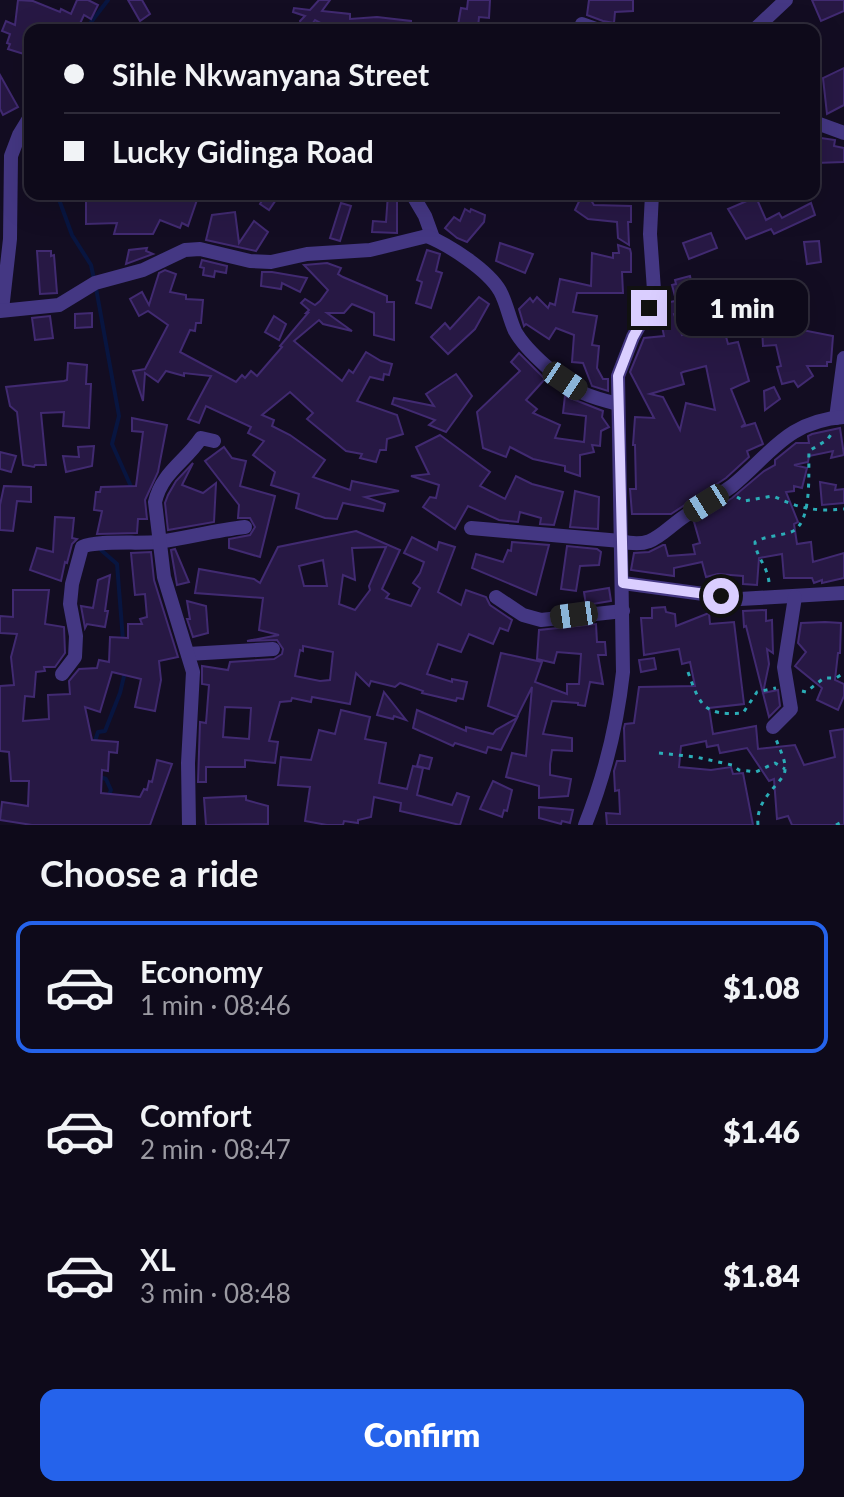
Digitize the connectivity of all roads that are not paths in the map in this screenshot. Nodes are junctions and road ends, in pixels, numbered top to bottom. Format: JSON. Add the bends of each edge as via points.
{"nodes":[{"id":1,"x":786,"y":0,"type":"edge"},
{"id":2,"x":760,"y":24,"type":"edge"},
{"id":3,"x":820,"y":124,"type":"edge"},
{"id":4,"x":24,"y":129,"type":"edge"},
{"id":5,"x":844,"y":133,"type":"edge"},
{"id":6,"x":416,"y":200,"type":"edge"},
{"id":7,"x":652,"y":200,"type":"edge"},
{"id":8,"x":433,"y":238,"type":"junction"},
{"id":9,"x":1,"y":310,"type":"edge"},
{"id":10,"x":844,"y":358,"type":"edge"},
{"id":11,"x":618,"y":404,"type":"junction"},
{"id":12,"x":840,"y":418,"type":"edge"},
{"id":13,"x":214,"y":441,"type":"dead end"},
{"id":14,"x":245,"y":527,"type":"dead end"},
{"id":15,"x":471,"y":528,"type":"dead end"},
{"id":16,"x":621,"y":541,"type":"junction"},
{"id":17,"x":158,"y":542,"type":"junction"},
{"id":18,"x":623,"y":583,"type":"junction"},
{"id":19,"x":844,"y":593,"type":"edge"},
{"id":20,"x":496,"y":597,"type":"dead end"},
{"id":21,"x":795,"y":597,"type":"junction"},
{"id":22,"x":623,"y":611,"type":"junction"},
{"id":23,"x":273,"y":649,"type":"dead end"},
{"id":24,"x":188,"y":654,"type":"junction"},
{"id":25,"x":62,"y":674,"type":"dead end"},
{"id":26,"x":773,"y":727,"type":"road end"},
{"id":27,"x":189,"y":825,"type":"edge"},
{"id":28,"x":585,"y":825,"type":"edge"}],
"edges":[{"from":1,"to":2,"type":"street"},
{"from":3,"to":5,"type":"street"},
{"from":4,"to":9,"type":"street","via":[[11,156],[10,239]]},
{"from":6,"to":8,"type":"street"},
{"from":7,"to":11,"type":"street","via":[[654,290],[618,376]]},
{"from":8,"to":9,"type":"street","via":[[271,262],[185,250],[143,270],[95,283],[59,305]]},
{"from":8,"to":11,"type":"street","via":[[490,278],[514,330],[555,373],[580,391]]},
{"from":10,"to":12,"type":"street"},
{"from":11,"to":16,"type":"street"},
{"from":12,"to":16,"type":"street","via":[[808,424],[785,437],[729,488],[658,538],[637,546]]},
{"from":13,"to":17,"type":"street","via":[[201,438],[158,490]]},
{"from":14,"to":17,"type":"street"},
{"from":15,"to":16,"type":"street"},
{"from":16,"to":18,"type":"street"},
{"from":17,"to":24,"type":"street"},
{"from":17,"to":25,"type":"street","via":[[82,547],[70,604],[75,657]]},
{"from":18,"to":21,"type":"street","via":[[740,599]]},
{"from":18,"to":22,"type":"street"},
{"from":19,"to":21,"type":"street"},
{"from":20,"to":22,"type":"street","via":[[541,620]]},
{"from":21,"to":26,"type":"street","via":[[784,667],[791,709]]},
{"from":22,"to":28,"type":"street","via":[[619,706],[601,788]]},
{"from":23,"to":24,"type":"street"},
{"from":24,"to":27,"type":"street","via":[[193,672]]}]}
